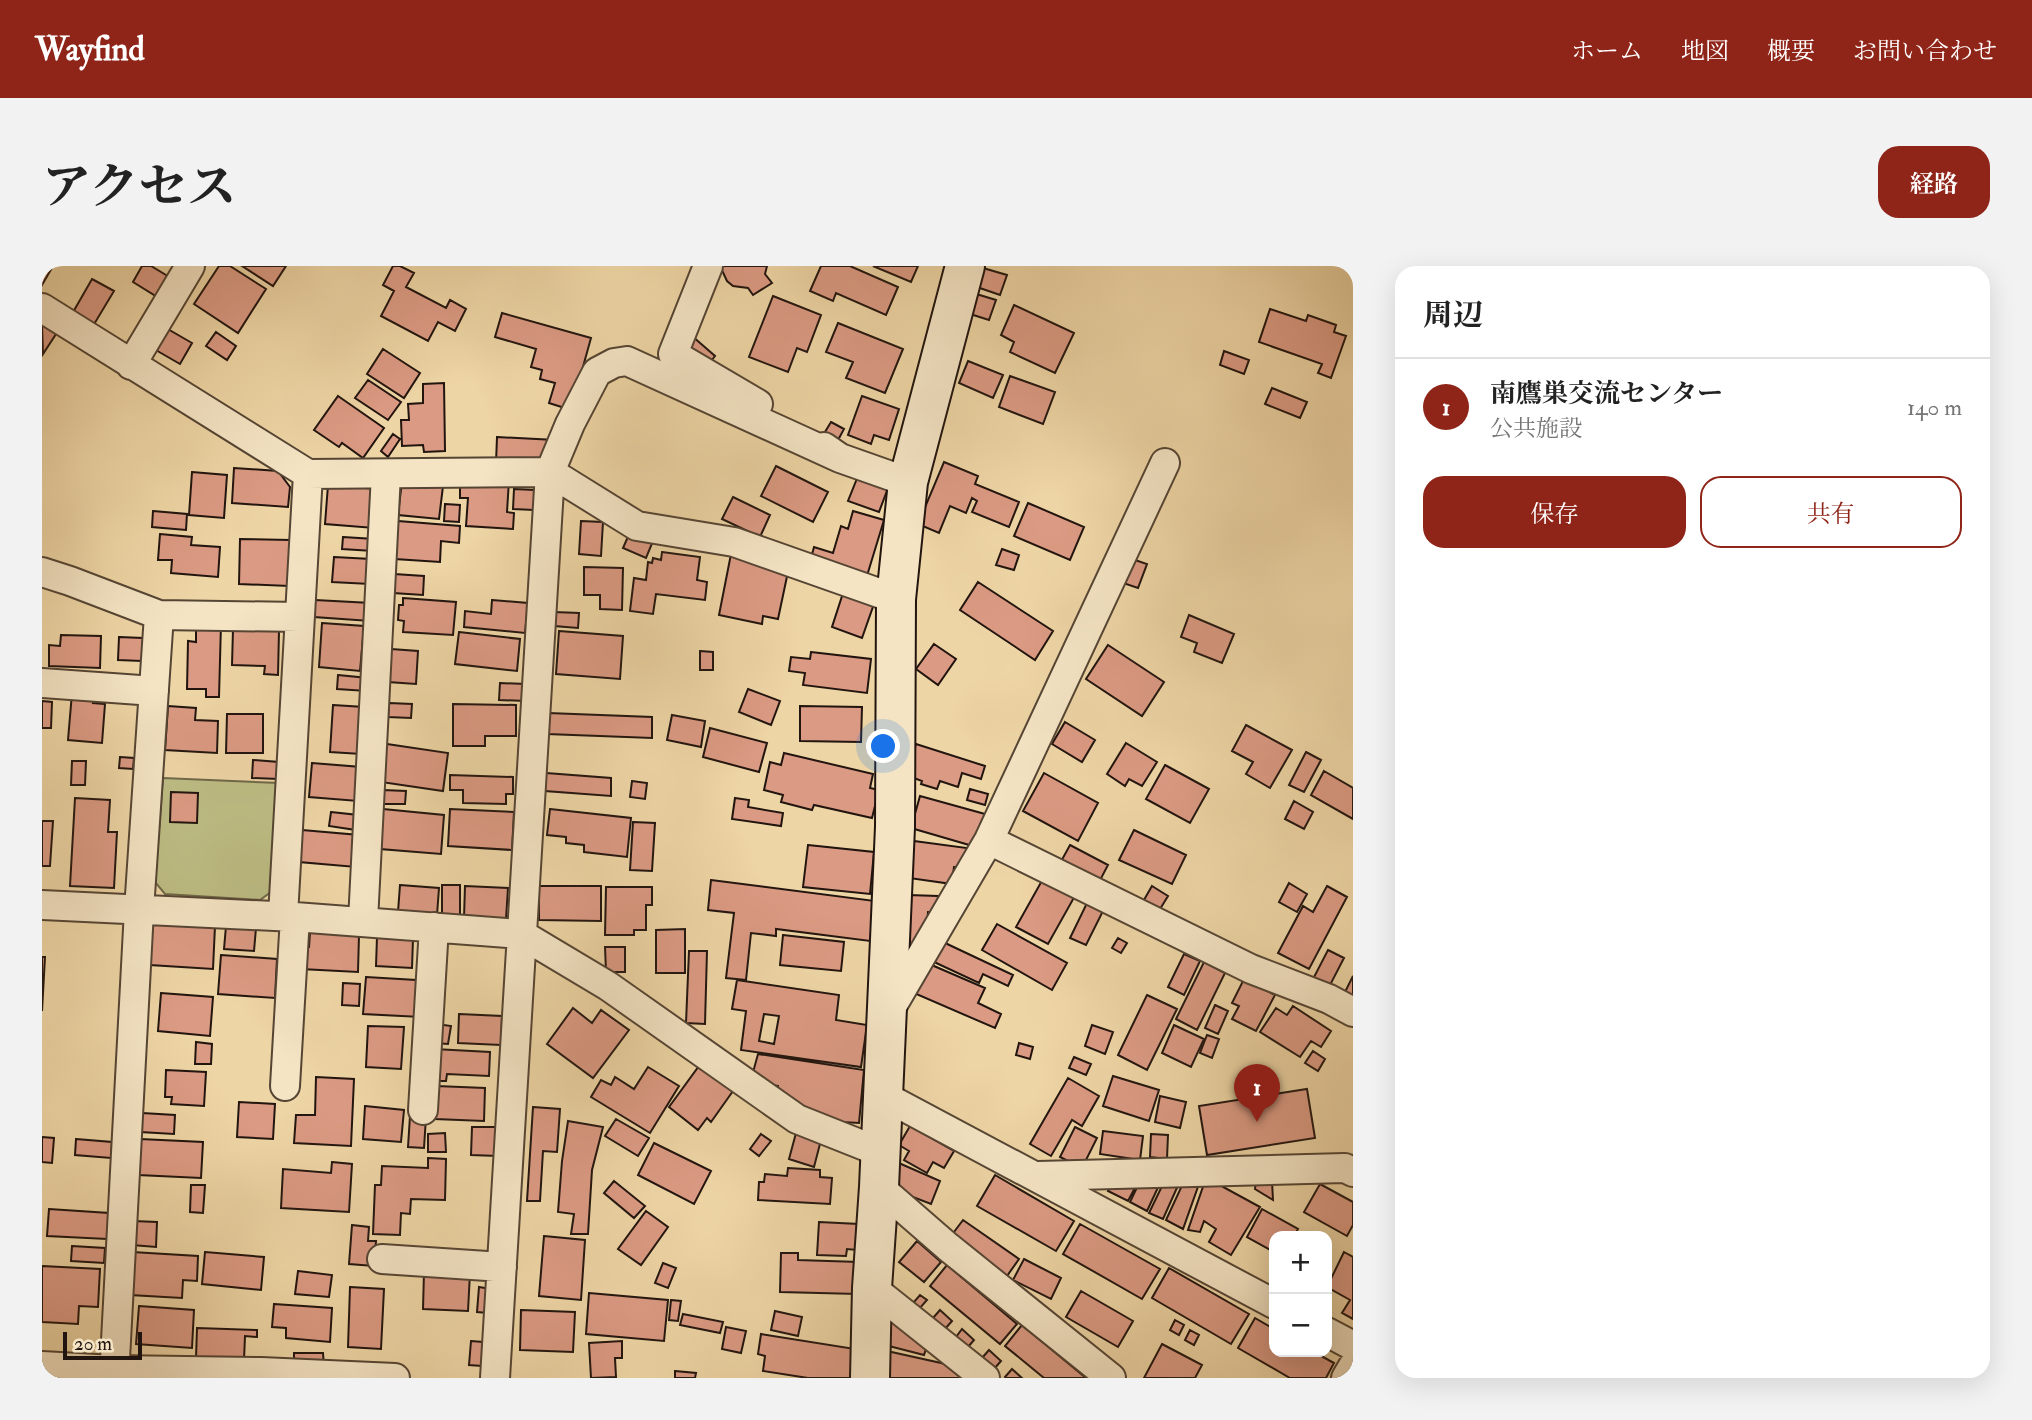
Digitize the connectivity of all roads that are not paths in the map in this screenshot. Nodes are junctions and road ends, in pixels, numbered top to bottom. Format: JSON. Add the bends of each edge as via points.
{"nodes":[{"id":1,"x":190,"y":266,"type":"edge"},
{"id":2,"x":708,"y":266,"type":"edge"},
{"id":3,"x":965,"y":266,"type":"edge"},
{"id":4,"x":42,"y":308,"type":"edge"},
{"id":5,"x":131,"y":365,"type":"junction"},
{"id":6,"x":840,"y":458,"type":"junction"},
{"id":7,"x":1164,"y":463,"type":"dead end"},
{"id":8,"x":550,"y":472,"type":"junction"},
{"id":9,"x":307,"y":474,"type":"junction"},
{"id":10,"x":386,"y":474,"type":"junction"},
{"id":11,"x":908,"y":482,"type":"junction"},
{"id":12,"x":42,"y":572,"type":"edge"},
{"id":13,"x":896,"y":600,"type":"junction"},
{"id":14,"x":159,"y":615,"type":"junction"},
{"id":15,"x":299,"y":617,"type":"junction"},
{"id":16,"x":42,"y":683,"type":"edge"},
{"id":17,"x":154,"y":691,"type":"junction"},
{"id":18,"x":989,"y":840,"type":"junction"},
{"id":19,"x":42,"y":905,"type":"edge"},
{"id":20,"x":139,"y":910,"type":"junction"},
{"id":21,"x":289,"y":917,"type":"junction"},
{"id":22,"x":363,"y":921,"type":"junction"},
{"id":23,"x":434,"y":927,"type":"junction"},
{"id":24,"x":521,"y":933,"type":"junction"},
{"id":25,"x":1353,"y":1012,"type":"edge"},
{"id":26,"x":886,"y":1016,"type":"junction"},
{"id":27,"x":285,"y":1086,"type":"dead end"},
{"id":28,"x":882,"y":1095,"type":"junction"},
{"id":29,"x":423,"y":1110,"type":"dead end"},
{"id":30,"x":879,"y":1169,"type":"junction"},
{"id":31,"x":1353,"y":1171,"type":"edge"},
{"id":32,"x":1035,"y":1176,"type":"junction"},
{"id":33,"x":382,"y":1259,"type":"dead end"},
{"id":34,"x":502,"y":1267,"type":"junction"},
{"id":35,"x":872,"y":1288,"type":"junction"},
{"id":36,"x":1269,"y":1301,"type":"edge"},
{"id":37,"x":1332,"y":1339,"type":"edge"},
{"id":38,"x":42,"y":1366,"type":"edge"},
{"id":39,"x":1351,"y":1367,"type":"edge"},
{"id":40,"x":114,"y":1374,"type":"edge"},
{"id":41,"x":204,"y":1375,"type":"edge"},
{"id":42,"x":395,"y":1378,"type":"edge"},
{"id":43,"x":495,"y":1378,"type":"edge"},
{"id":44,"x":870,"y":1378,"type":"edge"},
{"id":45,"x":985,"y":1378,"type":"edge"},
{"id":46,"x":1111,"y":1378,"type":"edge"}],
"edges":[{"from":1,"to":5,"type":"street"},
{"from":2,"to":6,"type":"street","via":[[673,354]]},
{"from":3,"to":11,"type":"street"},
{"from":4,"to":5,"type":"street"},
{"from":5,"to":9,"type":"street"},
{"from":6,"to":8,"type":"street","via":[[627,361],[597,372]]},
{"from":6,"to":11,"type":"street"},
{"from":7,"to":18,"type":"street"},
{"from":8,"to":10,"type":"street"},
{"from":8,"to":13,"type":"street","via":[[637,526],[734,542]]},
{"from":8,"to":24,"type":"street"},
{"from":9,"to":10,"type":"street"},
{"from":9,"to":15,"type":"street"},
{"from":10,"to":22,"type":"street"},
{"from":11,"to":13,"type":"street"},
{"from":12,"to":14,"type":"street"},
{"from":13,"to":26,"type":"street","via":[[895,827]]},
{"from":14,"to":15,"type":"street"},
{"from":14,"to":17,"type":"street"},
{"from":15,"to":21,"type":"street"},
{"from":16,"to":17,"type":"street"},
{"from":17,"to":20,"type":"street"},
{"from":18,"to":25,"type":"street","via":[[1251,969]]},
{"from":18,"to":26,"type":"street"},
{"from":19,"to":20,"type":"street"},
{"from":20,"to":21,"type":"street"},
{"from":20,"to":40,"type":"street"},
{"from":21,"to":22,"type":"street"},
{"from":21,"to":27,"type":"street"},
{"from":22,"to":23,"type":"street"},
{"from":23,"to":24,"type":"street"},
{"from":23,"to":29,"type":"street"},
{"from":24,"to":30,"type":"street","via":[[608,986],[797,1119]]},
{"from":24,"to":34,"type":"street"},
{"from":26,"to":28,"type":"street"},
{"from":28,"to":30,"type":"street"},
{"from":28,"to":32,"type":"street"},
{"from":30,"to":35,"type":"street"},
{"from":30,"to":46,"type":"street","via":[[948,1247]]},
{"from":31,"to":32,"type":"street"},
{"from":32,"to":36,"type":"street"},
{"from":33,"to":34,"type":"street"},
{"from":34,"to":43,"type":"street"},
{"from":35,"to":44,"type":"street"},
{"from":35,"to":45,"type":"street"},
{"from":37,"to":39,"type":"street"},
{"from":38,"to":40,"type":"street"},
{"from":40,"to":41,"type":"street"},
{"from":41,"to":42,"type":"street"}]}
